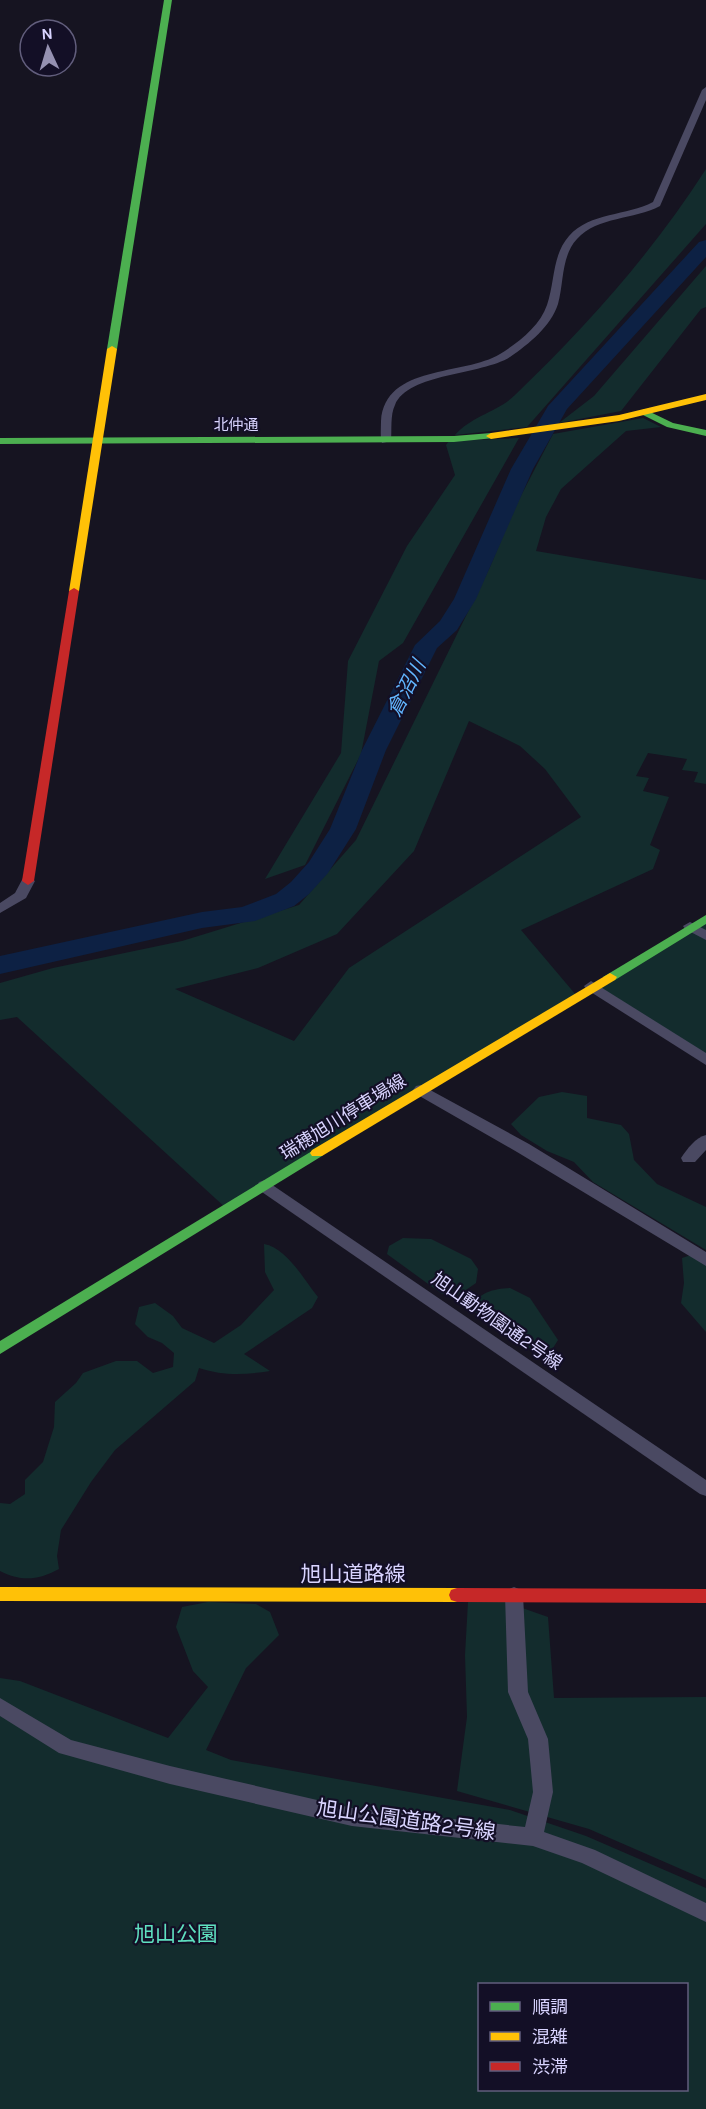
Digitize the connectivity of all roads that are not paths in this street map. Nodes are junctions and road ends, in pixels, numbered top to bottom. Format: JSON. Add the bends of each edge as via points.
{"nodes":[{"id":1,"x":168,"y":0,"type":"edge"},
{"id":2,"x":706,"y":90,"type":"edge"},
{"id":3,"x":706,"y":397,"type":"edge"},
{"id":4,"x":644,"y":412,"type":"junction"},
{"id":5,"x":706,"y":433,"type":"edge"},
{"id":6,"x":0,"y":441,"type":"edge"},
{"id":7,"x":386,"y":441,"type":"junction"},
{"id":8,"x":97,"y":442,"type":"junction"},
{"id":9,"x":28,"y":881,"type":"joint"},
{"id":10,"x":0,"y":909,"type":"edge"},
{"id":11,"x":706,"y":919,"type":"edge"},
{"id":12,"x":690,"y":926,"type":"junction"},
{"id":13,"x":706,"y":936,"type":"edge"},
{"id":14,"x":591,"y":986,"type":"junction"},
{"id":15,"x":706,"y":1060,"type":"edge"},
{"id":16,"x":420,"y":1090,"type":"junction"},
{"id":17,"x":706,"y":1140,"type":"edge"},
{"id":18,"x":689,"y":1158,"type":"dead end"},
{"id":19,"x":265,"y":1186,"type":"junction"},
{"id":20,"x":706,"y":1260,"type":"edge"},
{"id":21,"x":0,"y":1348,"type":"edge"},
{"id":22,"x":706,"y":1489,"type":"edge"},
{"id":23,"x":0,"y":1594,"type":"edge"},
{"id":24,"x":514,"y":1595,"type":"junction"},
{"id":25,"x":706,"y":1596,"type":"edge"},
{"id":26,"x":0,"y":1706,"type":"edge"},
{"id":27,"x":533,"y":1837,"type":"junction"},
{"id":28,"x":706,"y":1913,"type":"edge"}],
"edges":[{"from":1,"to":8,"type":"street"},
{"from":2,"to":7,"type":"street","via":[[657,204],[583,228],[566,247],[549,315],[540,325],[501,358],[422,382],[394,397],[389,406]]},
{"from":3,"to":4,"type":"street","name":"北仲通"},
{"from":4,"to":5,"type":"street","via":[[670,424]]},
{"from":4,"to":7,"type":"street","name":"北仲通","via":[[532,432]]},
{"from":6,"to":8,"type":"street","name":"北仲通"},
{"from":7,"to":8,"type":"street","name":"北仲通"},
{"from":8,"to":9,"type":"street"},
{"from":9,"to":10,"type":"street","via":[[21,895]]},
{"from":11,"to":12,"type":"street","name":"瑞穂旭川停車場線"},
{"from":12,"to":13,"type":"street"},
{"from":12,"to":14,"type":"street","name":"瑞穂旭川停車場線"},
{"from":14,"to":15,"type":"street"},
{"from":14,"to":16,"type":"street","name":"瑞穂旭川停車場線"},
{"from":16,"to":19,"type":"street","name":"瑞穂旭川停車場線"},
{"from":16,"to":20,"type":"street"},
{"from":17,"to":18,"type":"street"},
{"from":19,"to":21,"type":"street","name":"瑞穂旭川停車場線"},
{"from":19,"to":22,"type":"street","name":"旭山動物園通2号線"},
{"from":23,"to":24,"type":"street","name":"旭山道路線"},
{"from":24,"to":25,"type":"street","name":"旭山道路線"},
{"from":24,"to":27,"type":"street","via":[[518,1692],[538,1738],[543,1792]]},
{"from":26,"to":27,"type":"street","name":"旭山公園道路2号線","via":[[66,1747],[170,1775],[352,1817]]},
{"from":27,"to":28,"type":"street","name":"旭山公園道路2号線","via":[[588,1856]]}]}
